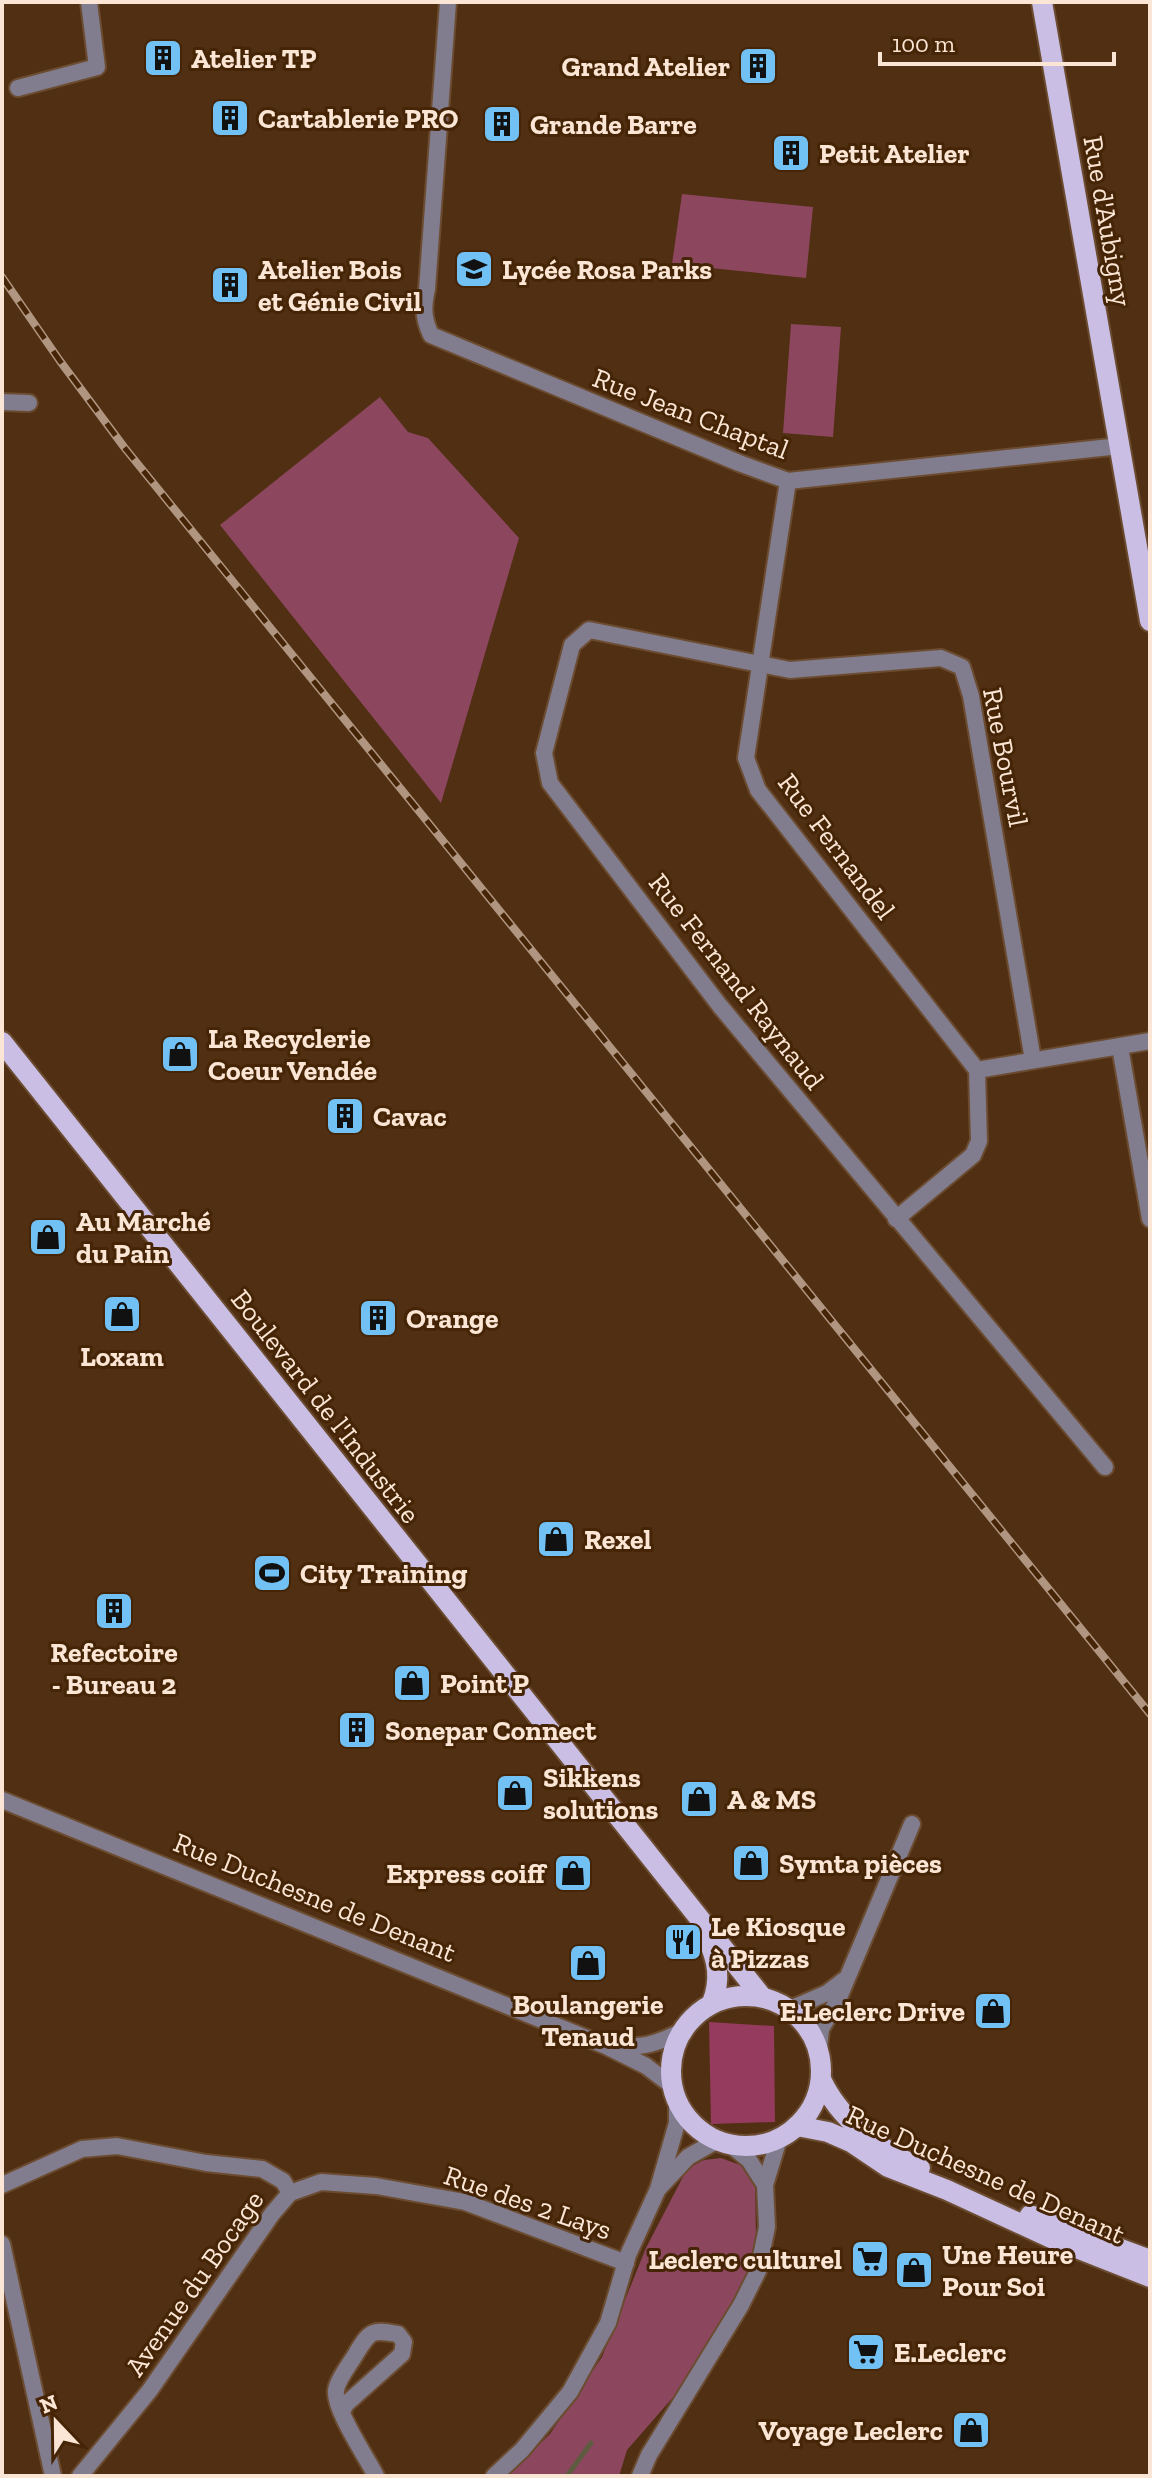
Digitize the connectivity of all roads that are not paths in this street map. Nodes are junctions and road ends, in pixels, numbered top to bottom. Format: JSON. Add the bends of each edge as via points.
{"nodes":[{"id":1,"x":89,"y":2,"type":"edge"},
{"id":2,"x":448,"y":2,"type":"edge"},
{"id":3,"x":1042,"y":8,"type":"edge"},
{"id":4,"x":18,"y":88,"type":"dead end"},
{"id":5,"x":2,"y":402,"type":"edge"},
{"id":6,"x":29,"y":403,"type":"dead end"},
{"id":7,"x":1120,"y":446,"type":"junction"},
{"id":8,"x":788,"y":481,"type":"junction"},
{"id":9,"x":1150,"y":621,"type":"edge"},
{"id":10,"x":758,"y":665,"type":"junction"},
{"id":11,"x":1150,"y":1041,"type":"edge"},
{"id":12,"x":2,"y":1042,"type":"edge"},
{"id":13,"x":1120,"y":1047,"type":"junction"},
{"id":14,"x":1033,"y":1060,"type":"junction"},
{"id":15,"x":977,"y":1070,"type":"junction"},
{"id":16,"x":896,"y":1219,"type":"junction"},
{"id":17,"x":1150,"y":1219,"type":"edge"},
{"id":18,"x":1105,"y":1467,"type":"dead end"},
{"id":19,"x":2,"y":1800,"type":"edge"},
{"id":20,"x":912,"y":1824,"type":"dead end"},
{"id":21,"x":697,"y":1917,"type":"junction"},
{"id":22,"x":845,"y":1979,"type":"junction"},
{"id":23,"x":762,"y":1997,"type":"junction"},
{"id":24,"x":712,"y":2003,"type":"junction"},
{"id":25,"x":790,"y":2009,"type":"junction"},
{"id":26,"x":682,"y":2031,"type":"junction"},
{"id":27,"x":606,"y":2046,"type":"junction"},
{"id":28,"x":819,"y":2049,"type":"junction"},
{"id":29,"x":821,"y":2079,"type":"junction"},
{"id":30,"x":674,"y":2094,"type":"junction"},
{"id":31,"x":797,"y":2126,"type":"junction"},
{"id":32,"x":779,"y":2139,"type":"junction"},
{"id":33,"x":724,"y":2143,"type":"junction"},
{"id":34,"x":2,"y":2185,"type":"edge"},
{"id":35,"x":765,"y":2185,"type":"junction"},
{"id":36,"x":658,"y":2189,"type":"junction"},
{"id":37,"x":290,"y":2193,"type":"junction"},
{"id":38,"x":2,"y":2244,"type":"edge"},
{"id":39,"x":1150,"y":2260,"type":"edge"},
{"id":40,"x":626,"y":2263,"type":"junction"},
{"id":41,"x":1150,"y":2277,"type":"edge"},
{"id":42,"x":342,"y":2412,"type":"junction"},
{"id":43,"x":53,"y":2476,"type":"edge"},
{"id":44,"x":80,"y":2476,"type":"edge"},
{"id":45,"x":376,"y":2476,"type":"edge"},
{"id":46,"x":494,"y":2476,"type":"edge"},
{"id":47,"x":640,"y":2476,"type":"edge"}],
"edges":[{"from":1,"to":4,"type":"street","via":[[97,67]]},
{"from":2,"to":8,"type":"street","name":"Rue Jean Chaptal","via":[[427,289],[445,342]]},
{"from":3,"to":7,"type":"main road","name":"Rue d'Aubigny"},
{"from":5,"to":6,"type":"street"},
{"from":7,"to":8,"type":"street","name":"Rue Jean Chaptal"},
{"from":7,"to":9,"type":"main road","name":"Rue d'Aubigny"},
{"from":8,"to":10,"type":"street","name":"Rue Fernandel"},
{"from":10,"to":14,"type":"street","name":"Rue Bourvil","via":[[790,670],[941,658],[962,667]]},
{"from":10,"to":15,"type":"street","name":"Rue Fernandel","via":[[746,758],[758,790]]},
{"from":10,"to":16,"type":"street","name":"Rue Fernand Raynaud","via":[[589,630],[572,645],[544,753],[550,783],[720,1006]]},
{"from":11,"to":13,"type":"street"},
{"from":12,"to":21,"type":"main road","name":"Boulevard de l'Industrie"},
{"from":13,"to":14,"type":"street"},
{"from":13,"to":17,"type":"street"},
{"from":14,"to":15,"type":"street"},
{"from":15,"to":16,"type":"street","via":[[979,1141],[973,1155]]},
{"from":16,"to":18,"type":"street","name":"Rue Fernand Raynaud"},
{"from":19,"to":27,"type":"street","name":"Rue Duchesne de Denant"},
{"from":20,"to":22,"type":"street"},
{"from":21,"to":23,"type":"main road","name":"Boulevard de l'Industrie"},
{"from":21,"to":24,"type":"main road","name":"Boulevard de l'Industrie","via":[[717,1963]]},
{"from":22,"to":25,"type":"street"},
{"from":22,"to":28,"type":"street","via":[[821,2029]]},
{"from":23,"to":24,"type":"main road"},
{"from":23,"to":25,"type":"main road"},
{"from":24,"to":26,"type":"main road"},
{"from":25,"to":28,"type":"main road"},
{"from":26,"to":27,"type":"street","name":"Rue Duchesne de Denant","via":[[639,2048]]},
{"from":26,"to":30,"type":"main road","via":[[670,2066]]},
{"from":27,"to":30,"type":"street","name":"Rue Duchesne de Denant","via":[[646,2066]]},
{"from":28,"to":29,"type":"main road"},
{"from":29,"to":31,"type":"main road","via":[[808,2114]]},
{"from":29,"to":39,"type":"main road","name":"Rue Duchesne de Denant","via":[[850,2121],[908,2162]]},
{"from":30,"to":33,"type":"main road","via":[[700,2132]]},
{"from":30,"to":36,"type":"street","via":[[677,2123]]},
{"from":31,"to":32,"type":"main road"},
{"from":31,"to":41,"type":"main road","name":"Rue Duchesne de Denant","via":[[828,2132],[888,2167]]},
{"from":32,"to":33,"type":"main road","via":[[748,2147]]},
{"from":32,"to":35,"type":"street"},
{"from":33,"to":35,"type":"street","via":[[749,2160]]},
{"from":33,"to":36,"type":"street","via":[[688,2157]]},
{"from":34,"to":37,"type":"street","via":[[82,2149],[117,2146],[262,2169],[283,2181]]},
{"from":35,"to":47,"type":"street","via":[[767,2227],[758,2271]]},
{"from":36,"to":40,"type":"street"},
{"from":37,"to":40,"type":"street","name":"Rue des 2 Lays","via":[[321,2182],[465,2202]]},
{"from":37,"to":44,"type":"street","name":"Avenue du Bocage","via":[[150,2390]]},
{"from":38,"to":43,"type":"street"},
{"from":40,"to":46,"type":"street","via":[[608,2323],[570,2392]]},
{"from":42,"to":42,"type":"street","via":[[336,2387],[367,2335],[398,2334],[404,2342],[402,2354]]},
{"from":42,"to":45,"type":"street"}]}
